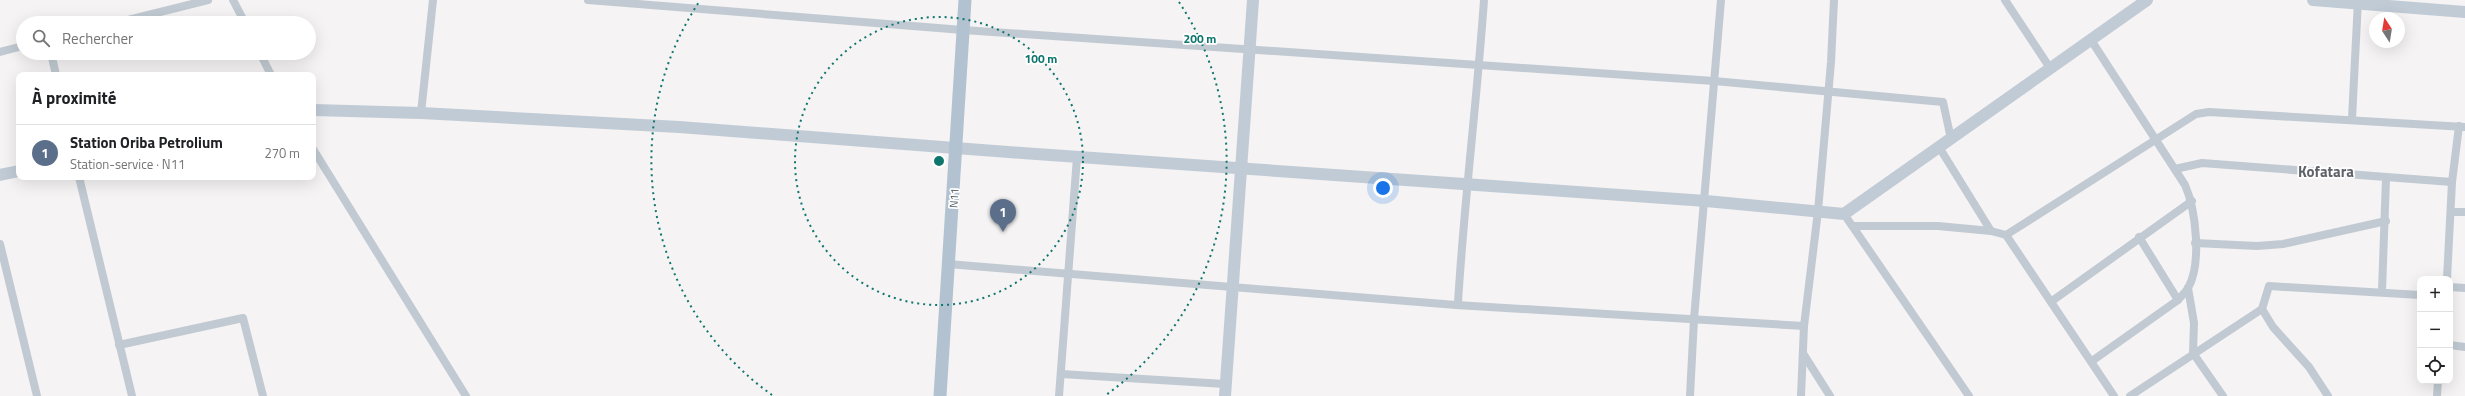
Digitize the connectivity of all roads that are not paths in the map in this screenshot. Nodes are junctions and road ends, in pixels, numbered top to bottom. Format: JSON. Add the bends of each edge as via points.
{"nodes":[{"id":1,"x":208,"y":0,"type":"edge"},
{"id":2,"x":233,"y":0,"type":"edge"},
{"id":3,"x":433,"y":0,"type":"edge"},
{"id":4,"x":588,"y":0,"type":"edge"},
{"id":5,"x":965,"y":0,"type":"edge"},
{"id":6,"x":1253,"y":0,"type":"edge"},
{"id":7,"x":1484,"y":0,"type":"edge"},
{"id":8,"x":1721,"y":0,"type":"edge"},
{"id":9,"x":1834,"y":0,"type":"edge"},
{"id":10,"x":2005,"y":0,"type":"edge"},
{"id":11,"x":2313,"y":0,"type":"edge"},
{"id":12,"x":2139,"y":2,"type":"edge"},
{"id":13,"x":2358,"y":2,"type":"edge"},
{"id":14,"x":2465,"y":12,"type":"edge"},
{"id":15,"x":144,"y":16,"type":"edge"},
{"id":16,"x":241,"y":16,"type":"edge"},
{"id":17,"x":963,"y":30,"type":"junction"},
{"id":18,"x":2091,"y":40,"type":"junction"},
{"id":19,"x":16,"y":48,"type":"edge"},
{"id":20,"x":1250,"y":48,"type":"junction"},
{"id":21,"x":0,"y":52,"type":"edge"},
{"id":22,"x":53,"y":60,"type":"edge"},
{"id":23,"x":264,"y":60,"type":"edge"},
{"id":24,"x":1480,"y":64,"type":"junction"},
{"id":25,"x":2050,"y":68,"type":"junction"},
{"id":26,"x":55,"y":72,"type":"edge"},
{"id":27,"x":270,"y":72,"type":"edge"},
{"id":28,"x":1714,"y":81,"type":"junction"},
{"id":29,"x":1827,"y":92,"type":"junction"},
{"id":30,"x":316,"y":110,"type":"edge"},
{"id":31,"x":421,"y":113,"type":"junction"},
{"id":32,"x":2352,"y":119,"type":"junction"},
{"id":33,"x":2462,"y":126,"type":"edge"},
{"id":34,"x":1951,"y":139,"type":"junction"},
{"id":35,"x":2154,"y":140,"type":"junction"},
{"id":36,"x":957,"y":147,"type":"junction"},
{"id":37,"x":1939,"y":147,"type":"junction"},
{"id":38,"x":316,"y":154,"type":"edge"},
{"id":39,"x":1077,"y":157,"type":"junction"},
{"id":40,"x":1242,"y":169,"type":"junction"},
{"id":41,"x":2175,"y":169,"type":"junction"},
{"id":42,"x":16,"y":172,"type":"edge"},
{"id":43,"x":0,"y":176,"type":"edge"},
{"id":44,"x":2386,"y":179,"type":"junction"},
{"id":45,"x":80,"y":180,"type":"edge"},
{"id":46,"x":2452,"y":182,"type":"junction"},
{"id":47,"x":1466,"y":186,"type":"junction"},
{"id":48,"x":1706,"y":201,"type":"junction"},
{"id":49,"x":2192,"y":201,"type":"junction"},
{"id":50,"x":1818,"y":211,"type":"junction"},
{"id":51,"x":2451,"y":212,"type":"junction"},
{"id":52,"x":2465,"y":212,"type":"edge"},
{"id":53,"x":1844,"y":214,"type":"junction"},
{"id":54,"x":2386,"y":221,"type":"junction"},
{"id":55,"x":1853,"y":226,"type":"junction"},
{"id":56,"x":1990,"y":231,"type":"junction"},
{"id":57,"x":2006,"y":235,"type":"junction"},
{"id":58,"x":2139,"y":237,"type":"junction"},
{"id":59,"x":2195,"y":243,"type":"junction"},
{"id":60,"x":0,"y":244,"type":"edge"},
{"id":61,"x":948,"y":264,"type":"junction"},
{"id":62,"x":1068,"y":273,"type":"junction"},
{"id":63,"x":2447,"y":276,"type":"edge"},
{"id":64,"x":1232,"y":286,"type":"junction"},
{"id":65,"x":2453,"y":287,"type":"edge"},
{"id":66,"x":2188,"y":288,"type":"junction"},
{"id":67,"x":2465,"y":288,"type":"edge"},
{"id":68,"x":2382,"y":291,"type":"junction"},
{"id":69,"x":2417,"y":295,"type":"edge"},
{"id":70,"x":2178,"y":300,"type":"junction"},
{"id":71,"x":2052,"y":301,"type":"junction"},
{"id":72,"x":1458,"y":303,"type":"junction"},
{"id":73,"x":2262,"y":308,"type":"junction"},
{"id":74,"x":1694,"y":319,"type":"junction"},
{"id":75,"x":1804,"y":326,"type":"junction"},
{"id":76,"x":119,"y":345,"type":"junction"},
{"id":77,"x":2453,"y":346,"type":"edge"},
{"id":78,"x":2465,"y":347,"type":"edge"},
{"id":79,"x":2193,"y":353,"type":"junction"},
{"id":80,"x":1804,"y":355,"type":"junction"},
{"id":81,"x":2092,"y":361,"type":"junction"},
{"id":82,"x":1061,"y":374,"type":"junction"},
{"id":83,"x":2438,"y":384,"type":"edge"},
{"id":84,"x":1225,"y":390,"type":"edge"},
{"id":85,"x":37,"y":396,"type":"edge"},
{"id":86,"x":132,"y":396,"type":"edge"},
{"id":87,"x":263,"y":396,"type":"edge"},
{"id":88,"x":466,"y":396,"type":"edge"},
{"id":89,"x":940,"y":396,"type":"edge"},
{"id":90,"x":1059,"y":396,"type":"edge"},
{"id":91,"x":1690,"y":396,"type":"edge"},
{"id":92,"x":1801,"y":396,"type":"edge"},
{"id":93,"x":1830,"y":396,"type":"edge"},
{"id":94,"x":1969,"y":396,"type":"edge"},
{"id":95,"x":2114,"y":396,"type":"edge"},
{"id":96,"x":2130,"y":396,"type":"edge"},
{"id":97,"x":2223,"y":396,"type":"edge"},
{"id":98,"x":2328,"y":396,"type":"edge"},
{"id":99,"x":2437,"y":396,"type":"edge"}],
"edges":[{"from":1,"to":15,"type":"street"},
{"from":2,"to":16,"type":"street"},
{"from":3,"to":31,"type":"street"},
{"from":4,"to":17,"type":"street"},
{"from":5,"to":17,"type":"main road","name":"N11"},
{"from":6,"to":20,"type":"street"},
{"from":7,"to":24,"type":"street"},
{"from":8,"to":28,"type":"street"},
{"from":9,"to":29,"type":"street"},
{"from":10,"to":25,"type":"street"},
{"from":11,"to":13,"type":"street"},
{"from":12,"to":18,"type":"street"},
{"from":13,"to":14,"type":"street"},
{"from":13,"to":32,"type":"street"},
{"from":17,"to":20,"type":"street"},
{"from":17,"to":36,"type":"main road","name":"N11"},
{"from":18,"to":25,"type":"street"},
{"from":18,"to":35,"type":"street"},
{"from":19,"to":21,"type":"street"},
{"from":20,"to":24,"type":"street"},
{"from":20,"to":40,"type":"street"},
{"from":22,"to":26,"type":"street"},
{"from":23,"to":27,"type":"street"},
{"from":24,"to":28,"type":"street"},
{"from":24,"to":47,"type":"street"},
{"from":25,"to":34,"type":"street"},
{"from":28,"to":29,"type":"street"},
{"from":28,"to":48,"type":"street"},
{"from":29,"to":34,"type":"street","via":[[1943,102]]},
{"from":29,"to":50,"type":"street"},
{"from":30,"to":31,"type":"street"},
{"from":31,"to":36,"type":"street","via":[[678,127]]},
{"from":32,"to":33,"type":"street"},
{"from":32,"to":35,"type":"street","via":[[2209,112],[2187,118]]},
{"from":33,"to":46,"type":"street"},
{"from":34,"to":37,"type":"street"},
{"from":35,"to":41,"type":"street"},
{"from":35,"to":57,"type":"street"},
{"from":36,"to":39,"type":"street"},
{"from":36,"to":61,"type":"main road","name":"N11"},
{"from":37,"to":53,"type":"street"},
{"from":37,"to":56,"type":"street"},
{"from":38,"to":88,"type":"street"},
{"from":39,"to":40,"type":"street"},
{"from":39,"to":62,"type":"street"},
{"from":40,"to":47,"type":"street"},
{"from":40,"to":64,"type":"street"},
{"from":41,"to":44,"type":"street","via":[[2202,163]]},
{"from":41,"to":49,"type":"street"},
{"from":42,"to":43,"type":"street"},
{"from":44,"to":46,"type":"street"},
{"from":44,"to":54,"type":"street"},
{"from":45,"to":76,"type":"street"},
{"from":46,"to":51,"type":"street"},
{"from":47,"to":48,"type":"street"},
{"from":47,"to":72,"type":"street"},
{"from":48,"to":50,"type":"street"},
{"from":48,"to":74,"type":"street"},
{"from":49,"to":58,"type":"street"},
{"from":49,"to":59,"type":"street"},
{"from":50,"to":53,"type":"street"},
{"from":50,"to":75,"type":"street"},
{"from":51,"to":52,"type":"street"},
{"from":51,"to":63,"type":"street"},
{"from":53,"to":55,"type":"street"},
{"from":54,"to":59,"type":"street","via":[[2270,245]]},
{"from":54,"to":68,"type":"street"},
{"from":55,"to":56,"type":"street","via":[[1938,226]]},
{"from":55,"to":94,"type":"street"},
{"from":56,"to":57,"type":"street"},
{"from":57,"to":71,"type":"street"},
{"from":58,"to":70,"type":"street"},
{"from":58,"to":71,"type":"street"},
{"from":59,"to":66,"type":"street","via":[[2193,272]]},
{"from":60,"to":85,"type":"street"},
{"from":61,"to":62,"type":"street"},
{"from":61,"to":89,"type":"main road","name":"N11"},
{"from":62,"to":64,"type":"street"},
{"from":62,"to":82,"type":"street"},
{"from":64,"to":72,"type":"street"},
{"from":64,"to":84,"type":"street"},
{"from":65,"to":67,"type":"street"},
{"from":66,"to":70,"type":"street"},
{"from":66,"to":79,"type":"street","via":[[2194,323]]},
{"from":68,"to":69,"type":"street"},
{"from":68,"to":73,"type":"street","via":[[2270,286]]},
{"from":70,"to":81,"type":"street"},
{"from":71,"to":81,"type":"street"},
{"from":72,"to":74,"type":"street"},
{"from":73,"to":79,"type":"street"},
{"from":73,"to":98,"type":"street","via":[[2273,327],[2309,367]]},
{"from":74,"to":75,"type":"street"},
{"from":74,"to":91,"type":"street"},
{"from":75,"to":80,"type":"street"},
{"from":76,"to":86,"type":"street"},
{"from":76,"to":87,"type":"street","via":[[243,318]]},
{"from":77,"to":78,"type":"street"},
{"from":79,"to":96,"type":"street"},
{"from":79,"to":97,"type":"street"},
{"from":80,"to":92,"type":"street"},
{"from":80,"to":93,"type":"street"},
{"from":81,"to":95,"type":"street"},
{"from":82,"to":84,"type":"street"},
{"from":82,"to":90,"type":"street"},
{"from":83,"to":99,"type":"street"}]}
